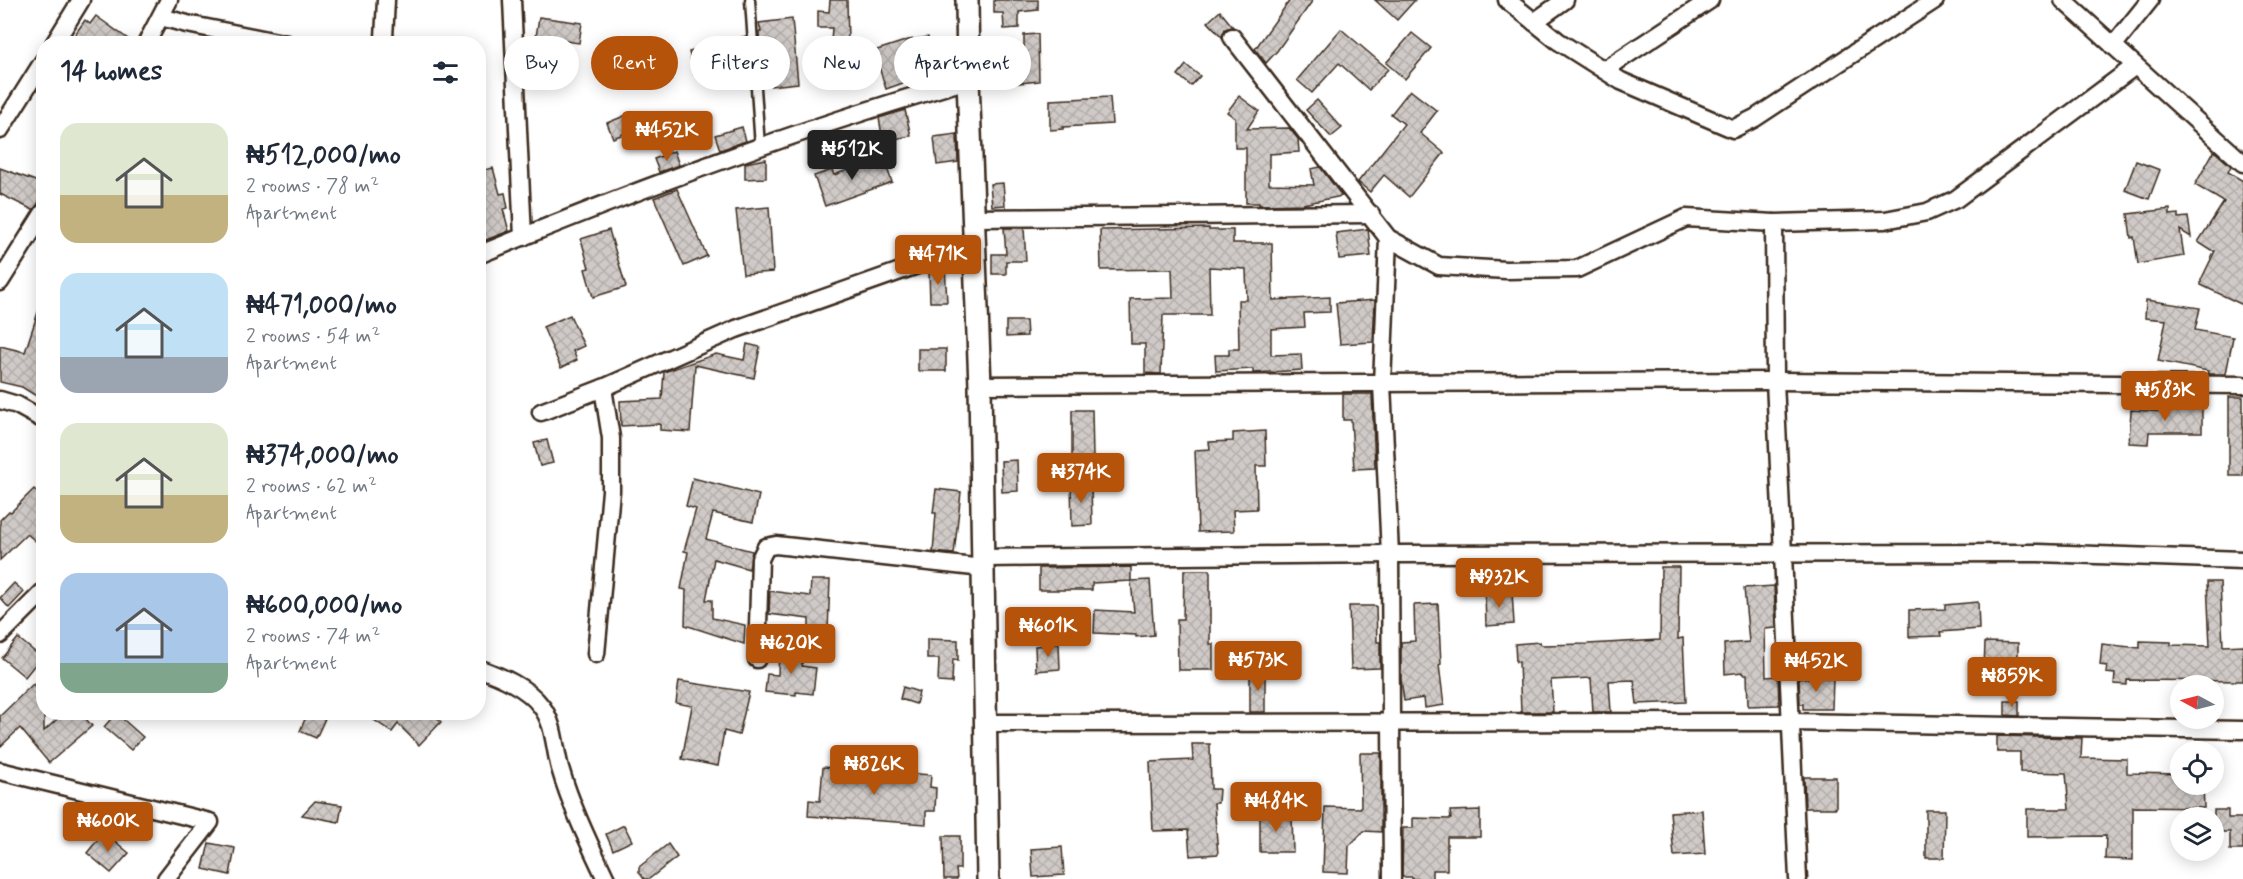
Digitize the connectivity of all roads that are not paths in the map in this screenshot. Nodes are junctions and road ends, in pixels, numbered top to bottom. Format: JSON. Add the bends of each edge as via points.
{"nodes":[{"id":1,"x":81,"y":0,"type":"edge"},
{"id":2,"x":169,"y":0,"type":"edge"},
{"id":3,"x":386,"y":0,"type":"edge"},
{"id":4,"x":512,"y":0,"type":"edge"},
{"id":5,"x":750,"y":0,"type":"edge"},
{"id":6,"x":966,"y":0,"type":"edge"},
{"id":7,"x":1507,"y":0,"type":"edge"},
{"id":8,"x":1565,"y":0,"type":"edge"},
{"id":9,"x":1710,"y":0,"type":"edge"},
{"id":10,"x":1935,"y":0,"type":"edge"},
{"id":11,"x":2063,"y":0,"type":"edge"},
{"id":12,"x":2150,"y":0,"type":"edge"},
{"id":13,"x":161,"y":17,"type":"junction"},
{"id":14,"x":1534,"y":22,"type":"junction"},
{"id":15,"x":59,"y":36,"type":"edge"},
{"id":16,"x":150,"y":36,"type":"edge"},
{"id":17,"x":230,"y":36,"type":"edge"},
{"id":18,"x":384,"y":36,"type":"edge"},
{"id":19,"x":967,"y":36,"type":"edge"},
{"id":20,"x":1232,"y":38,"type":"dead end"},
{"id":21,"x":2113,"y":46,"type":"junction"},
{"id":22,"x":2135,"y":66,"type":"junction"},
{"id":23,"x":1604,"y":70,"type":"junction"},
{"id":24,"x":36,"y":73,"type":"edge"},
{"id":25,"x":934,"y":90,"type":"edge"},
{"id":26,"x":968,"y":90,"type":"edge"},
{"id":27,"x":0,"y":130,"type":"edge"},
{"id":28,"x":760,"y":148,"type":"junction"},
{"id":29,"x":2243,"y":163,"type":"edge"},
{"id":30,"x":1371,"y":214,"type":"junction"},
{"id":31,"x":973,"y":218,"type":"junction"},
{"id":32,"x":1774,"y":223,"type":"junction"},
{"id":33,"x":36,"y":237,"type":"edge"},
{"id":34,"x":523,"y":237,"type":"junction"},
{"id":35,"x":1388,"y":238,"type":"junction"},
{"id":36,"x":974,"y":245,"type":"junction"},
{"id":37,"x":486,"y":252,"type":"edge"},
{"id":38,"x":0,"y":282,"type":"edge"},
{"id":39,"x":1775,"y":381,"type":"junction"},
{"id":40,"x":1382,"y":384,"type":"junction"},
{"id":41,"x":980,"y":385,"type":"junction"},
{"id":42,"x":2243,"y":385,"type":"edge"},
{"id":43,"x":603,"y":388,"type":"junction"},
{"id":44,"x":0,"y":400,"type":"edge"},
{"id":45,"x":541,"y":412,"type":"dead end"},
{"id":46,"x":36,"y":416,"type":"edge"},
{"id":47,"x":1390,"y":554,"type":"junction"},
{"id":48,"x":1785,"y":554,"type":"junction"},
{"id":49,"x":2243,"y":560,"type":"edge"},
{"id":50,"x":983,"y":563,"type":"junction"},
{"id":51,"x":36,"y":599,"type":"edge"},
{"id":52,"x":0,"y":635,"type":"edge"},
{"id":53,"x":596,"y":654,"type":"dead end"},
{"id":54,"x":757,"y":659,"type":"dead end"},
{"id":55,"x":486,"y":671,"type":"edge"},
{"id":56,"x":1392,"y":722,"type":"junction"},
{"id":57,"x":1791,"y":722,"type":"junction"},
{"id":58,"x":985,"y":723,"type":"junction"},
{"id":59,"x":2243,"y":730,"type":"edge"},
{"id":60,"x":0,"y":771,"type":"edge"},
{"id":61,"x":166,"y":879,"type":"edge"},
{"id":62,"x":606,"y":879,"type":"edge"},
{"id":63,"x":988,"y":879,"type":"edge"},
{"id":64,"x":1392,"y":879,"type":"edge"},
{"id":65,"x":1798,"y":879,"type":"edge"}],
"edges":[{"from":1,"to":15,"type":"street"},
{"from":2,"to":13,"type":"street"},
{"from":3,"to":18,"type":"street"},
{"from":4,"to":34,"type":"street"},
{"from":5,"to":28,"type":"lane"},
{"from":6,"to":19,"type":"street"},
{"from":7,"to":14,"type":"street"},
{"from":8,"to":14,"type":"street"},
{"from":9,"to":23,"type":"street"},
{"from":10,"to":23,"type":"street","via":[[1733,129]]},
{"from":11,"to":21,"type":"street"},
{"from":12,"to":21,"type":"street"},
{"from":13,"to":16,"type":"street"},
{"from":13,"to":17,"type":"street"},
{"from":14,"to":23,"type":"street"},
{"from":20,"to":30,"type":"street"},
{"from":21,"to":22,"type":"street"},
{"from":22,"to":29,"type":"street"},
{"from":22,"to":32,"type":"street","via":[[1956,199],[1937,208],[1885,220]]},
{"from":24,"to":27,"type":"street"},
{"from":25,"to":28,"type":"street"},
{"from":26,"to":31,"type":"street"},
{"from":28,"to":34,"type":"street"},
{"from":30,"to":31,"type":"street"},
{"from":30,"to":35,"type":"street"},
{"from":31,"to":36,"type":"street"},
{"from":32,"to":35,"type":"street","via":[[1686,218],[1577,269],[1439,266]]},
{"from":32,"to":39,"type":"street"},
{"from":33,"to":38,"type":"street"},
{"from":34,"to":37,"type":"street"},
{"from":35,"to":40,"type":"street"},
{"from":36,"to":41,"type":"street"},
{"from":36,"to":43,"type":"street","via":[[736,329]]},
{"from":39,"to":40,"type":"street"},
{"from":39,"to":42,"type":"street"},
{"from":39,"to":48,"type":"street"},
{"from":40,"to":41,"type":"street"},
{"from":40,"to":47,"type":"street"},
{"from":41,"to":50,"type":"street"},
{"from":43,"to":45,"type":"street"},
{"from":43,"to":53,"type":"street","via":[[611,438],[611,492]]},
{"from":44,"to":46,"type":"street"},
{"from":47,"to":48,"type":"street"},
{"from":47,"to":50,"type":"street"},
{"from":47,"to":56,"type":"street"},
{"from":48,"to":49,"type":"street","via":[[2038,553]]},
{"from":48,"to":57,"type":"street"},
{"from":50,"to":54,"type":"street","via":[[765,547],[760,559]]},
{"from":50,"to":58,"type":"street"},
{"from":51,"to":52,"type":"street"},
{"from":55,"to":62,"type":"street","via":[[523,690],[542,707],[578,817]]},
{"from":56,"to":57,"type":"street"},
{"from":56,"to":58,"type":"street"},
{"from":56,"to":64,"type":"street"},
{"from":57,"to":59,"type":"street"},
{"from":57,"to":65,"type":"street"},
{"from":58,"to":63,"type":"street"},
{"from":60,"to":61,"type":"street","via":[[210,822]]}]}
